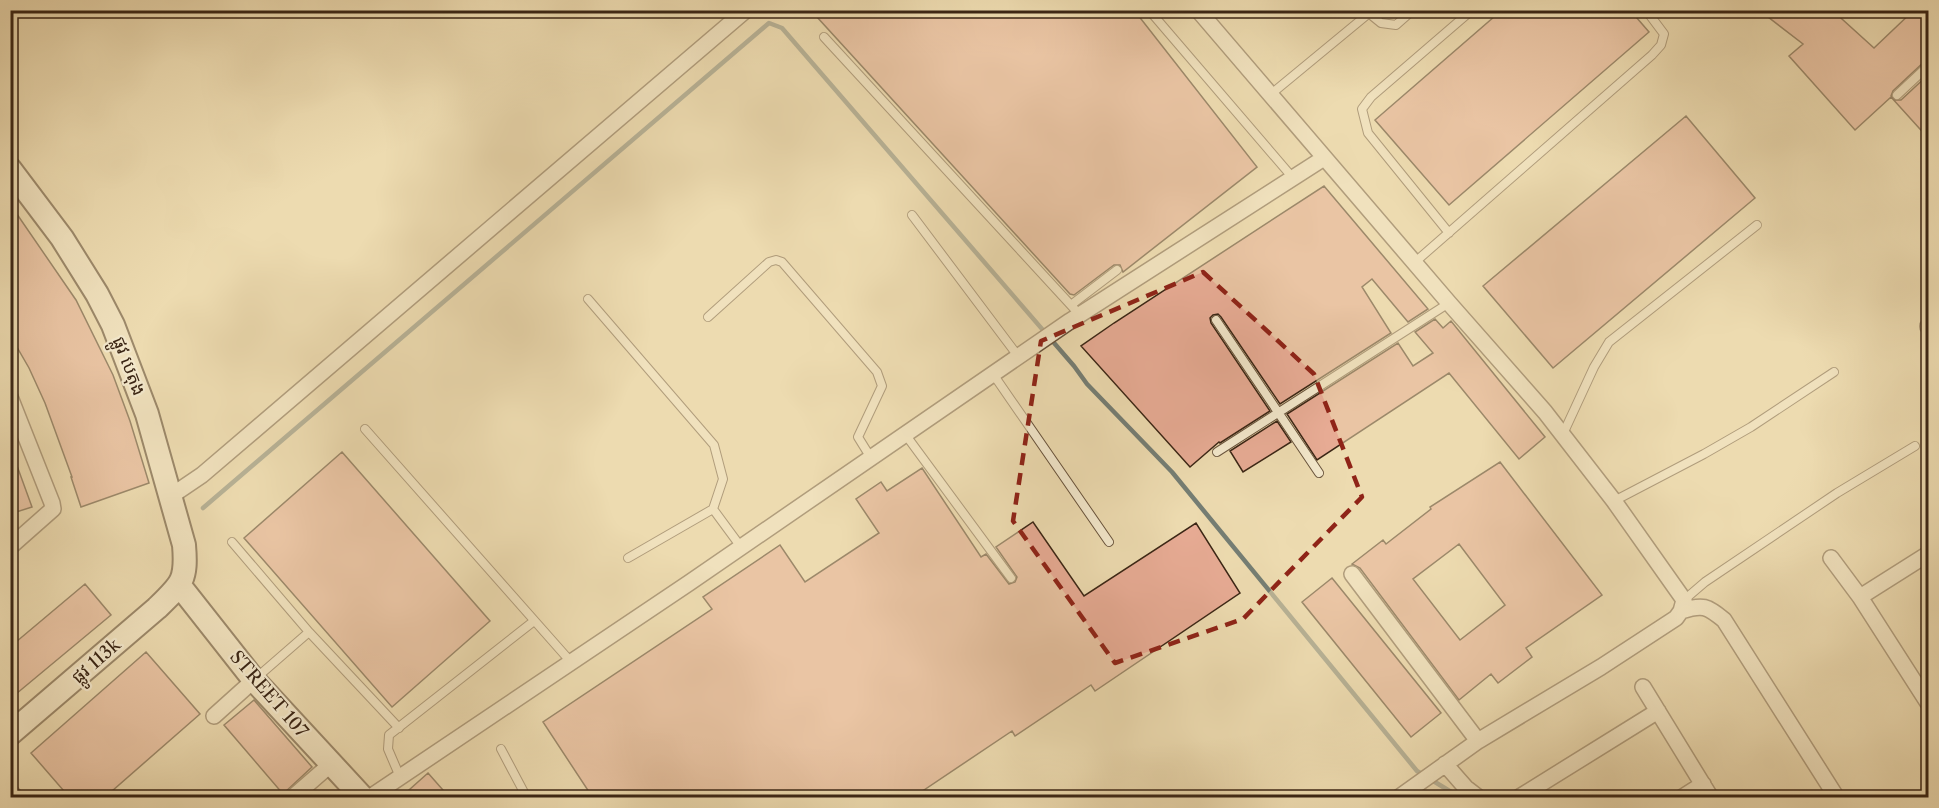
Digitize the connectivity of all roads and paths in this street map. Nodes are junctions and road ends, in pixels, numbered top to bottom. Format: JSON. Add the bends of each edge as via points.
{"nodes":[{"id":1,"x":746,"y":10,"type":"edge"},
{"id":2,"x":1149,"y":10,"type":"edge"},
{"id":3,"x":1198,"y":10,"type":"edge"},
{"id":4,"x":1413,"y":10,"type":"edge"},
{"id":5,"x":1472,"y":10,"type":"edge"},
{"id":6,"x":1646,"y":10,"type":"edge"},
{"id":7,"x":1366,"y":12,"type":"edge"},
{"id":8,"x":824,"y":37,"type":"dead end"},
{"id":9,"x":1929,"y":66,"type":"edge"},
{"id":10,"x":1270,"y":94,"type":"junction"},
{"id":11,"x":1897,"y":95,"type":"dead end"},
{"id":12,"x":1324,"y":158,"type":"junction"},
{"id":13,"x":10,"y":169,"type":"edge"},
{"id":14,"x":1293,"y":178,"type":"junction"},
{"id":15,"x":912,"y":215,"type":"dead end"},
{"id":16,"x":1757,"y":225,"type":"dead end"},
{"id":17,"x":1449,"y":233,"type":"junction"},
{"id":18,"x":1414,"y":262,"type":"junction"},
{"id":19,"x":1117,"y":270,"type":"dead end"},
{"id":20,"x":588,"y":299,"type":"dead end"},
{"id":21,"x":1449,"y":303,"type":"junction"},
{"id":22,"x":1074,"y":313,"type":"junction"},
{"id":23,"x":708,"y":318,"type":"dead end"},
{"id":24,"x":1216,"y":320,"type":"dead end"},
{"id":25,"x":1022,"y":354,"type":"junction"},
{"id":26,"x":1834,"y":372,"type":"dead end"},
{"id":27,"x":993,"y":374,"type":"junction"},
{"id":28,"x":10,"y":397,"type":"edge"},
{"id":29,"x":1279,"y":412,"type":"junction"},
{"id":30,"x":365,"y":429,"type":"dead end"},
{"id":31,"x":905,"y":434,"type":"junction"},
{"id":32,"x":1563,"y":434,"type":"junction"},
{"id":33,"x":1915,"y":446,"type":"dead end"},
{"id":34,"x":1217,"y":452,"type":"dead end"},
{"id":35,"x":871,"y":458,"type":"junction"},
{"id":36,"x":1319,"y":473,"type":"dead end"},
{"id":37,"x":171,"y":496,"type":"junction"},
{"id":38,"x":1614,"y":501,"type":"junction"},
{"id":39,"x":713,"y":509,"type":"junction"},
{"id":40,"x":232,"y":542,"type":"dead end"},
{"id":41,"x":1108,"y":542,"type":"dead end"},
{"id":42,"x":10,"y":547,"type":"edge"},
{"id":43,"x":741,"y":547,"type":"junction"},
{"id":44,"x":1929,"y":554,"type":"edge"},
{"id":45,"x":628,"y":558,"type":"dead end"},
{"id":46,"x":1831,"y":558,"type":"dead end"},
{"id":47,"x":1352,"y":574,"type":"dead end"},
{"id":48,"x":1011,"y":578,"type":"dead end"},
{"id":49,"x":180,"y":586,"type":"junction"},
{"id":50,"x":1860,"y":597,"type":"junction"},
{"id":51,"x":1682,"y":606,"type":"junction"},
{"id":52,"x":534,"y":621,"type":"junction"},
{"id":53,"x":309,"y":632,"type":"junction"},
{"id":54,"x":571,"y":662,"type":"junction"},
{"id":55,"x":254,"y":680,"type":"junction"},
{"id":56,"x":1643,"y":687,"type":"dead end"},
{"id":57,"x":1929,"y":703,"type":"edge"},
{"id":58,"x":1658,"y":711,"type":"junction"},
{"id":59,"x":214,"y":716,"type":"dead end"},
{"id":60,"x":399,"y":728,"type":"junction"},
{"id":61,"x":10,"y":734,"type":"edge"},
{"id":62,"x":1478,"y":741,"type":"junction"},
{"id":63,"x":501,"y":749,"type":"dead end"},
{"id":64,"x":331,"y":764,"type":"junction"},
{"id":65,"x":1442,"y":766,"type":"junction"},
{"id":66,"x":400,"y":777,"type":"junction"},
{"id":67,"x":10,"y":791,"type":"edge"},
{"id":68,"x":1707,"y":791,"type":"edge"},
{"id":69,"x":16,"y":798,"type":"edge"},
{"id":70,"x":292,"y":798,"type":"edge"},
{"id":71,"x":363,"y":798,"type":"edge"},
{"id":72,"x":369,"y":798,"type":"edge"},
{"id":73,"x":527,"y":798,"type":"edge"},
{"id":74,"x":1398,"y":798,"type":"edge"},
{"id":75,"x":1479,"y":798,"type":"edge"},
{"id":76,"x":1518,"y":798,"type":"edge"},
{"id":77,"x":1681,"y":798,"type":"edge"},
{"id":78,"x":1837,"y":798,"type":"edge"}],
"edges":[{"from":1,"to":37,"type":"street","via":[[202,475]]},
{"from":2,"to":14,"type":"lane"},
{"from":3,"to":10,"type":"street"},
{"from":4,"to":7,"type":"lane","via":[[1396,25],[1381,23]]},
{"from":5,"to":17,"type":"lane","via":[[1362,109],[1368,133]]},
{"from":6,"to":17,"type":"lane","via":[[1664,34],[1661,45]]},
{"from":7,"to":10,"type":"lane"},
{"from":8,"to":22,"type":"lane"},
{"from":9,"to":11,"type":"lane"},
{"from":10,"to":12,"type":"street"},
{"from":12,"to":14,"type":"street"},
{"from":12,"to":18,"type":"street"},
{"from":13,"to":37,"type":"street","name":"ផ្លូវ បេតុង","via":[[98,294],[147,414]]},
{"from":14,"to":22,"type":"street"},
{"from":15,"to":25,"type":"lane"},
{"from":16,"to":32,"type":"lane","via":[[1609,342]]},
{"from":17,"to":18,"type":"lane"},
{"from":18,"to":21,"type":"street"},
{"from":19,"to":22,"type":"lane"},
{"from":20,"to":39,"type":"lane","via":[[714,445],[723,479]]},
{"from":21,"to":29,"type":"lane"},
{"from":21,"to":32,"type":"street"},
{"from":22,"to":25,"type":"street"},
{"from":23,"to":35,"type":"lane","via":[[769,262],[782,262],[877,372],[882,386],[858,437]]},
{"from":24,"to":29,"type":"lane"},
{"from":25,"to":27,"type":"street"},
{"from":26,"to":38,"type":"lane","via":[[1751,428]]},
{"from":27,"to":31,"type":"street"},
{"from":27,"to":41,"type":"lane"},
{"from":28,"to":42,"type":"street","via":[[53,509]]},
{"from":29,"to":34,"type":"lane"},
{"from":29,"to":36,"type":"lane"},
{"from":30,"to":52,"type":"lane"},
{"from":31,"to":35,"type":"street"},
{"from":31,"to":48,"type":"lane"},
{"from":32,"to":38,"type":"street"},
{"from":33,"to":51,"type":"lane","via":[[1705,582]]},
{"from":35,"to":43,"type":"street"},
{"from":37,"to":49,"type":"street","name":"ផ្លូវ បេតុង","via":[[184,545],[186,567]]},
{"from":38,"to":51,"type":"street"},
{"from":39,"to":43,"type":"lane"},
{"from":39,"to":45,"type":"lane"},
{"from":40,"to":53,"type":"lane"},
{"from":43,"to":54,"type":"street"},
{"from":44,"to":50,"type":"street"},
{"from":46,"to":50,"type":"street"},
{"from":47,"to":62,"type":"street"},
{"from":49,"to":55,"type":"street","name":"STREET 107"},
{"from":49,"to":61,"type":"street","name":"ផ្លូវ 113k"},
{"from":50,"to":57,"type":"street"},
{"from":51,"to":62,"type":"street","via":[[1676,618]]},
{"from":51,"to":78,"type":"street","via":[[1705,607],[1725,620]]},
{"from":52,"to":54,"type":"lane"},
{"from":52,"to":60,"type":"lane"},
{"from":53,"to":55,"type":"lane"},
{"from":53,"to":60,"type":"lane"},
{"from":54,"to":66,"type":"street"},
{"from":55,"to":59,"type":"street"},
{"from":55,"to":64,"type":"street","name":"STREET 107"},
{"from":56,"to":58,"type":"street"},
{"from":58,"to":68,"type":"street"},
{"from":58,"to":76,"type":"street"},
{"from":60,"to":66,"type":"lane","via":[[389,735],[388,750]]},
{"from":62,"to":65,"type":"street"},
{"from":63,"to":73,"type":"lane"},
{"from":64,"to":70,"type":"street"},
{"from":64,"to":71,"type":"street","name":"STREET 107"},
{"from":65,"to":74,"type":"street"},
{"from":65,"to":75,"type":"street"},
{"from":66,"to":72,"type":"street"},
{"from":67,"to":69,"type":"street"},
{"from":68,"to":77,"type":"street"}]}
